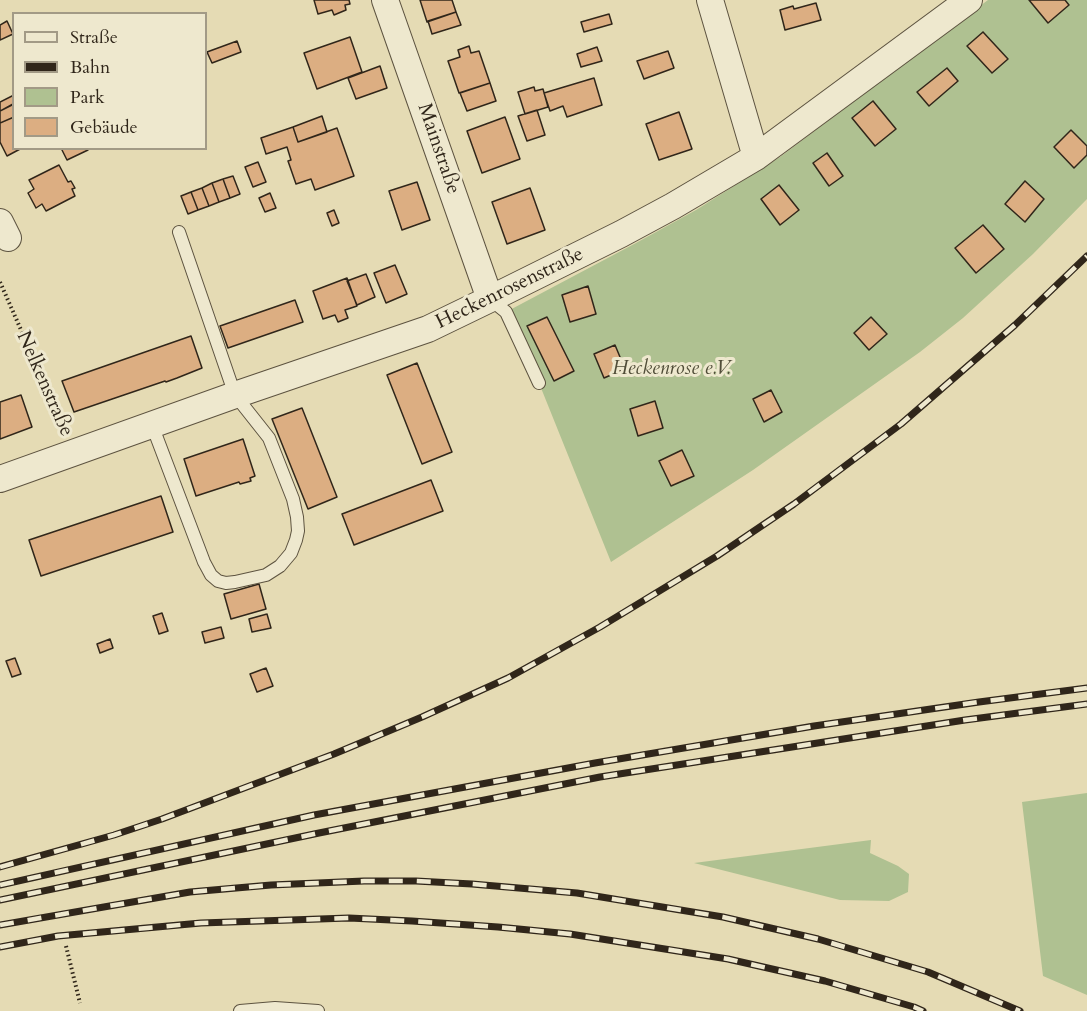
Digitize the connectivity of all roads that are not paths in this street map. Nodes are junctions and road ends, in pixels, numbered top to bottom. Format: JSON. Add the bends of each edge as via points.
{"nodes":[{"id":1,"x":385,"y":0,"type":"edge"},
{"id":2,"x":710,"y":0,"type":"edge"},
{"id":3,"x":969,"y":0,"type":"edge"},
{"id":4,"x":756,"y":157,"type":"junction"},
{"id":5,"x":179,"y":232,"type":"dead end"},
{"id":6,"x":490,"y":299,"type":"junction"},
{"id":7,"x":539,"y":383,"type":"dead end"},
{"id":8,"x":235,"y":395,"type":"junction"},
{"id":9,"x":152,"y":425,"type":"junction"},
{"id":10,"x":0,"y":479,"type":"edge"},
{"id":11,"x":240,"y":1011,"type":"edge"},
{"id":12,"x":318,"y":1011,"type":"edge"}],
"edges":[{"from":1,"to":6,"type":"street","name":"Mainstraße"},
{"from":2,"to":4,"type":"street"},
{"from":3,"to":4,"type":"street","name":"Heckenrosenstraße"},
{"from":4,"to":6,"type":"street","name":"Heckenrosenstraße","via":[[621,234]]},
{"from":5,"to":8,"type":"lane"},
{"from":6,"to":7,"type":"lane","via":[[506,312]]},
{"from":6,"to":8,"type":"street","name":"Heckenrosenstraße","via":[[428,329]]},
{"from":8,"to":9,"type":"street","name":"Heckenrosenstraße"},
{"from":8,"to":9,"type":"lane","via":[[268,438],[297,517],[298,531],[291,553],[266,574],[226,583],[211,575]]},
{"from":9,"to":10,"type":"street","name":"Heckenrosenstraße"},
{"from":11,"to":12,"type":"lane"}]}
